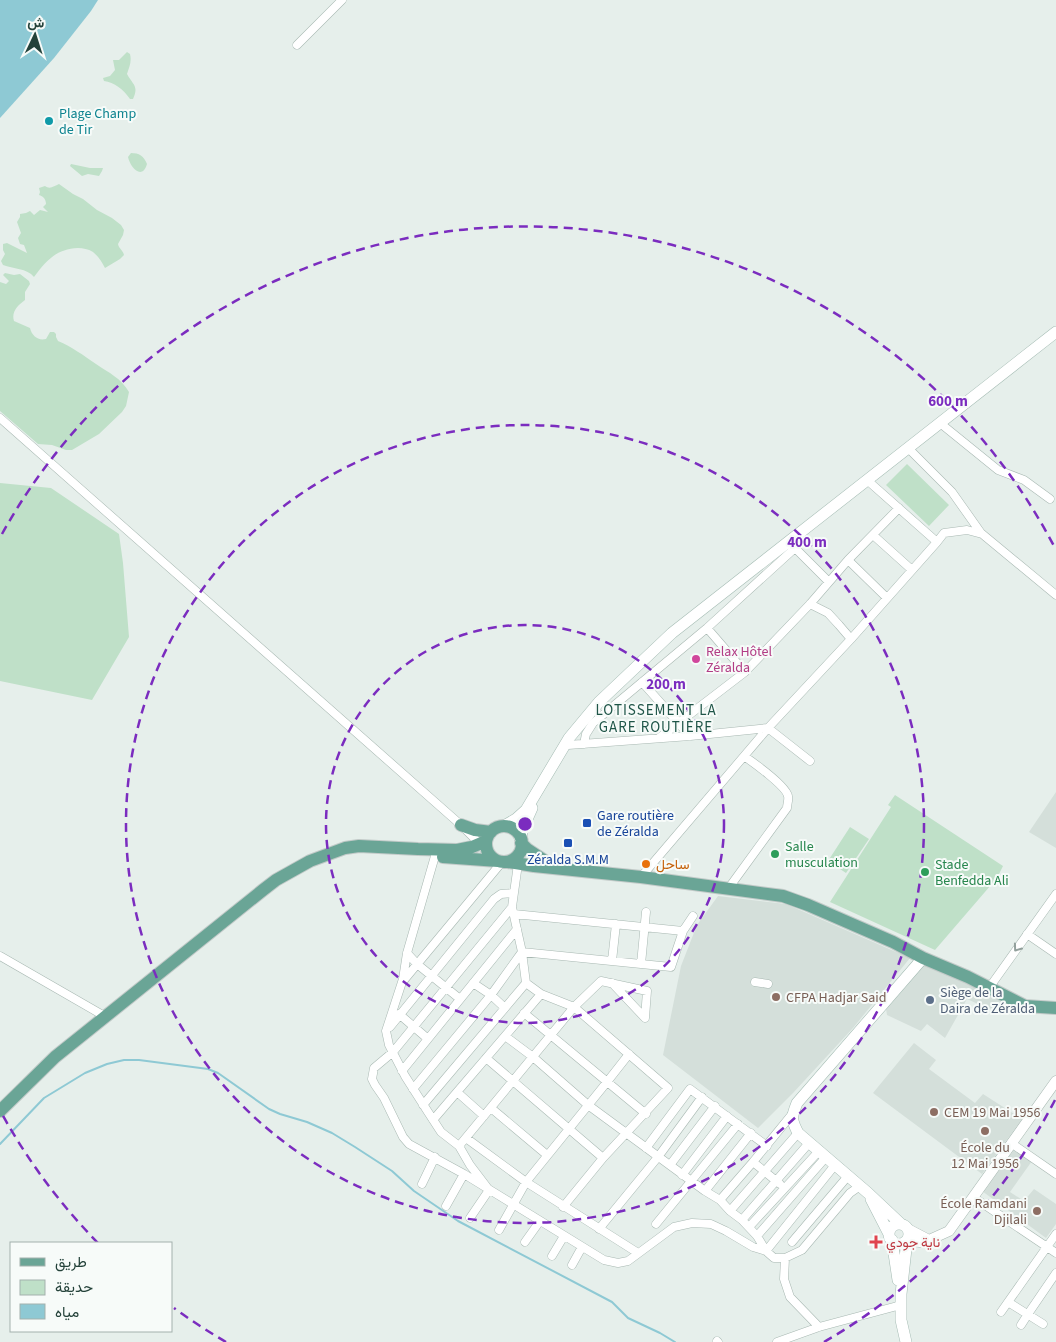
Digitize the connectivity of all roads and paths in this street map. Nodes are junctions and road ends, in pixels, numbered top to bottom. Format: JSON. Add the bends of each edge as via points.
{"nodes":[{"id":1,"x":342,"y":0,"type":"edge"},
{"id":2,"x":297,"y":45,"type":"dead end"},
{"id":3,"x":1056,"y":332,"type":"edge"},
{"id":4,"x":0,"y":418,"type":"edge"},
{"id":5,"x":940,"y":423,"type":"junction"},
{"id":6,"x":908,"y":448,"type":"junction"},
{"id":7,"x":867,"y":480,"type":"junction"},
{"id":8,"x":1050,"y":499,"type":"dead end"},
{"id":9,"x":899,"y":508,"type":"junction"},
{"id":10,"x":982,"y":534,"type":"junction"},
{"id":11,"x":873,"y":535,"type":"junction"},
{"id":12,"x":937,"y":542,"type":"junction"},
{"id":13,"x":791,"y":546,"type":"junction"},
{"id":14,"x":848,"y":560,"type":"junction"},
{"id":15,"x":912,"y":570,"type":"junction"},
{"id":16,"x":829,"y":582,"type":"junction"},
{"id":17,"x":1056,"y":595,"type":"edge"},
{"id":18,"x":887,"y":598,"type":"junction"},
{"id":19,"x":810,"y":604,"type":"junction"},
{"id":20,"x":707,"y":628,"type":"junction"},
{"id":21,"x":851,"y":639,"type":"junction"},
{"id":22,"x":745,"y":672,"type":"junction"},
{"id":23,"x":642,"y":682,"type":"junction"},
{"id":24,"x":678,"y":724,"type":"junction"},
{"id":25,"x":768,"y":728,"type":"junction"},
{"id":26,"x":576,"y":730,"type":"junction"},
{"id":27,"x":690,"y":736,"type":"junction"},
{"id":28,"x":659,"y":738,"type":"junction"},
{"id":29,"x":584,"y":744,"type":"junction"},
{"id":30,"x":568,"y":745,"type":"junction"},
{"id":31,"x":744,"y":756,"type":"junction"},
{"id":32,"x":810,"y":761,"type":"dead end"},
{"id":33,"x":504,"y":826,"type":"junction"},
{"id":34,"x":463,"y":828,"type":"junction"},
{"id":35,"x":521,"y":840,"type":"junction"},
{"id":36,"x":486,"y":842,"type":"junction"},
{"id":37,"x":465,"y":849,"type":"junction"},
{"id":38,"x":331,"y":854,"type":"junction"},
{"id":39,"x":435,"y":856,"type":"junction"},
{"id":40,"x":506,"y":862,"type":"junction"},
{"id":41,"x":554,"y":867,"type":"junction"},
{"id":42,"x":641,"y":877,"type":"junction"},
{"id":43,"x":728,"y":889,"type":"junction"},
{"id":44,"x":513,"y":893,"type":"junction"},
{"id":45,"x":1056,"y":894,"type":"edge"},
{"id":46,"x":513,"y":911,"type":"junction"},
{"id":47,"x":646,"y":912,"type":"dead end"},
{"id":48,"x":693,"y":916,"type":"dead end"},
{"id":49,"x":616,"y":924,"type":"junction"},
{"id":50,"x":644,"y":926,"type":"junction"},
{"id":51,"x":517,"y":929,"type":"junction"},
{"id":52,"x":683,"y":931,"type":"junction"},
{"id":53,"x":1027,"y":934,"type":"junction"},
{"id":54,"x":522,"y":952,"type":"junction"},
{"id":55,"x":407,"y":953,"type":"junction"},
{"id":56,"x":1056,"y":954,"type":"edge"},
{"id":57,"x":0,"y":956,"type":"edge"},
{"id":58,"x":923,"y":958,"type":"junction"},
{"id":59,"x":612,"y":961,"type":"junction"},
{"id":60,"x":417,"y":964,"type":"junction"},
{"id":61,"x":640,"y":964,"type":"junction"},
{"id":62,"x":432,"y":976,"type":"junction"},
{"id":63,"x":755,"y":982,"type":"dead end"},
{"id":64,"x":402,"y":983,"type":"junction"},
{"id":65,"x":473,"y":983,"type":"junction"},
{"id":66,"x":526,"y":983,"type":"junction"},
{"id":67,"x":612,"y":983,"type":"junction"},
{"id":68,"x":768,"y":984,"type":"dead end"},
{"id":69,"x":446,"y":988,"type":"junction"},
{"id":70,"x":988,"y":988,"type":"junction"},
{"id":71,"x":540,"y":994,"type":"junction"},
{"id":72,"x":491,"y":996,"type":"junction"},
{"id":73,"x":460,"y":1000,"type":"junction"},
{"id":74,"x":574,"y":1007,"type":"junction"},
{"id":75,"x":505,"y":1008,"type":"junction"},
{"id":76,"x":1056,"y":1008,"type":"edge"},
{"id":77,"x":524,"y":1013,"type":"junction"},
{"id":78,"x":400,"y":1014,"type":"junction"},
{"id":79,"x":106,"y":1017,"type":"junction"},
{"id":80,"x":414,"y":1026,"type":"junction"},
{"id":81,"x":386,"y":1031,"type":"junction"},
{"id":82,"x":551,"y":1035,"type":"junction"},
{"id":83,"x":505,"y":1036,"type":"junction"},
{"id":84,"x":428,"y":1039,"type":"junction"},
{"id":85,"x":393,"y":1052,"type":"junction"},
{"id":86,"x":628,"y":1054,"type":"junction"},
{"id":87,"x":533,"y":1057,"type":"junction"},
{"id":88,"x":486,"y":1058,"type":"junction"},
{"id":89,"x":402,"y":1071,"type":"junction"},
{"id":90,"x":512,"y":1081,"type":"junction"},
{"id":91,"x":1056,"y":1081,"type":"edge"},
{"id":92,"x":607,"y":1082,"type":"junction"},
{"id":93,"x":413,"y":1089,"type":"junction"},
{"id":94,"x":457,"y":1092,"type":"junction"},
{"id":95,"x":702,"y":1097,"type":"junction"},
{"id":96,"x":424,"y":1105,"type":"junction"},
{"id":97,"x":588,"y":1105,"type":"junction"},
{"id":98,"x":715,"y":1106,"type":"junction"},
{"id":99,"x":490,"y":1108,"type":"junction"},
{"id":100,"x":0,"y":1111,"type":"edge"},
{"id":101,"x":793,"y":1113,"type":"junction"},
{"id":102,"x":646,"y":1114,"type":"junction"},
{"id":103,"x":484,"y":1116,"type":"junction"},
{"id":104,"x":727,"y":1116,"type":"junction"},
{"id":105,"x":433,"y":1120,"type":"junction"},
{"id":106,"x":738,"y":1124,"type":"junction"},
{"id":107,"x":569,"y":1129,"type":"junction"},
{"id":108,"x":626,"y":1133,"type":"junction"},
{"id":109,"x":751,"y":1133,"type":"junction"},
{"id":110,"x":798,"y":1133,"type":"junction"},
{"id":111,"x":466,"y":1138,"type":"junction"},
{"id":112,"x":809,"y":1143,"type":"junction"},
{"id":113,"x":1011,"y":1143,"type":"junction"},
{"id":114,"x":459,"y":1146,"type":"junction"},
{"id":115,"x":767,"y":1146,"type":"junction"},
{"id":116,"x":646,"y":1148,"type":"junction"},
{"id":117,"x":822,"y":1154,"type":"junction"},
{"id":118,"x":548,"y":1155,"type":"junction"},
{"id":119,"x":435,"y":1157,"type":"junction"},
{"id":120,"x":658,"y":1157,"type":"junction"},
{"id":121,"x":603,"y":1158,"type":"junction"},
{"id":122,"x":753,"y":1162,"type":"junction"},
{"id":123,"x":670,"y":1165,"type":"junction"},
{"id":124,"x":835,"y":1165,"type":"junction"},
{"id":125,"x":765,"y":1172,"type":"junction"},
{"id":126,"x":464,"y":1174,"type":"junction"},
{"id":127,"x":1056,"y":1174,"type":"edge"},
{"id":128,"x":682,"y":1175,"type":"junction"},
{"id":129,"x":848,"y":1176,"type":"junction"},
{"id":130,"x":776,"y":1181,"type":"junction"},
{"id":131,"x":526,"y":1182,"type":"junction"},
{"id":132,"x":692,"y":1182,"type":"junction"},
{"id":133,"x":422,"y":1184,"type":"dead end"},
{"id":134,"x":785,"y":1188,"type":"junction"},
{"id":135,"x":489,"y":1190,"type":"junction"},
{"id":136,"x":864,"y":1190,"type":"junction"},
{"id":137,"x":705,"y":1192,"type":"junction"},
{"id":138,"x":973,"y":1197,"type":"junction"},
{"id":139,"x":720,"y":1200,"type":"junction"},
{"id":140,"x":514,"y":1205,"type":"junction"},
{"id":141,"x":446,"y":1206,"type":"dead end"},
{"id":142,"x":563,"y":1207,"type":"junction"},
{"id":143,"x":730,"y":1211,"type":"junction"},
{"id":144,"x":470,"y":1218,"type":"dead end"},
{"id":145,"x":742,"y":1220,"type":"junction"},
{"id":146,"x":540,"y":1221,"type":"junction"},
{"id":147,"x":656,"y":1224,"type":"dead end"},
{"id":148,"x":749,"y":1227,"type":"junction"},
{"id":149,"x":599,"y":1229,"type":"junction"},
{"id":150,"x":500,"y":1230,"type":"dead end"},
{"id":151,"x":781,"y":1232,"type":"junction"},
{"id":152,"x":906,"y":1233,"type":"junction"},
{"id":153,"x":1056,"y":1234,"type":"edge"},
{"id":154,"x":564,"y":1236,"type":"junction"},
{"id":155,"x":757,"y":1236,"type":"junction"},
{"id":156,"x":890,"y":1237,"type":"junction"},
{"id":157,"x":525,"y":1242,"type":"dead end"},
{"id":158,"x":792,"y":1242,"type":"junction"},
{"id":159,"x":582,"y":1247,"type":"junction"},
{"id":160,"x":1047,"y":1248,"type":"junction"},
{"id":161,"x":802,"y":1250,"type":"junction"},
{"id":162,"x":766,"y":1251,"type":"junction"},
{"id":163,"x":638,"y":1253,"type":"junction"},
{"id":164,"x":1056,"y":1253,"type":"edge"},
{"id":165,"x":552,"y":1256,"type":"dead end"},
{"id":166,"x":785,"y":1258,"type":"junction"},
{"id":167,"x":572,"y":1264,"type":"dead end"},
{"id":168,"x":1056,"y":1273,"type":"edge"},
{"id":169,"x":901,"y":1299,"type":"junction"},
{"id":170,"x":1008,"y":1302,"type":"junction"},
{"id":171,"x":1001,"y":1312,"type":"dead end"},
{"id":172,"x":1028,"y":1314,"type":"junction"},
{"id":173,"x":1043,"y":1324,"type":"dead end"},
{"id":174,"x":1021,"y":1325,"type":"dead end"},
{"id":175,"x":819,"y":1327,"type":"junction"},
{"id":176,"x":777,"y":1342,"type":"edge"},
{"id":177,"x":906,"y":1342,"type":"edge"}],
"edges":[{"from":1,"to":2,"type":"street"},
{"from":3,"to":5,"type":"main road"},
{"from":4,"to":34,"type":"street"},
{"from":5,"to":6,"type":"main road"},
{"from":5,"to":8,"type":"street","via":[[998,470],[1024,480]]},
{"from":6,"to":7,"type":"main road"},
{"from":6,"to":10,"type":"street","via":[[952,492]]},
{"from":7,"to":9,"type":"street"},
{"from":7,"to":13,"type":"main road"},
{"from":9,"to":11,"type":"street"},
{"from":9,"to":12,"type":"street"},
{"from":10,"to":12,"type":"street","via":[[967,530],[944,533]]},
{"from":10,"to":17,"type":"street"},
{"from":11,"to":14,"type":"street"},
{"from":11,"to":15,"type":"street"},
{"from":12,"to":15,"type":"street"},
{"from":13,"to":16,"type":"street"},
{"from":13,"to":20,"type":"street"},
{"from":13,"to":26,"type":"main road","via":[[672,634],[599,702]]},
{"from":14,"to":16,"type":"street"},
{"from":14,"to":18,"type":"street"},
{"from":15,"to":18,"type":"street"},
{"from":16,"to":19,"type":"street"},
{"from":18,"to":21,"type":"street"},
{"from":19,"to":21,"type":"street","via":[[828,613]]},
{"from":19,"to":22,"type":"street"},
{"from":20,"to":22,"type":"street"},
{"from":20,"to":23,"type":"street"},
{"from":21,"to":25,"type":"street"},
{"from":22,"to":24,"type":"street"},
{"from":23,"to":24,"type":"street"},
{"from":23,"to":29,"type":"street","via":[[593,723]]},
{"from":24,"to":27,"type":"street"},
{"from":24,"to":28,"type":"street"},
{"from":25,"to":27,"type":"street"},
{"from":25,"to":31,"type":"street"},
{"from":25,"to":32,"type":"street"},
{"from":26,"to":30,"type":"main road"},
{"from":26,"to":33,"type":"main road","via":[[528,806]]},
{"from":27,"to":28,"type":"street"},
{"from":28,"to":29,"type":"street"},
{"from":29,"to":30,"type":"street"},
{"from":30,"to":35,"type":"main road","via":[[530,812]]},
{"from":31,"to":42,"type":"street"},
{"from":31,"to":43,"type":"street","via":[[783,788],[788,801],[787,808]]},
{"from":33,"to":35,"type":"main road","via":[[514,830]]},
{"from":33,"to":36,"type":"main road","via":[[495,829]]},
{"from":34,"to":36,"type":"main road","via":[[475,830]]},
{"from":34,"to":37,"type":"main road","via":[[467,840]]},
{"from":35,"to":40,"type":"main road","via":[[520,852]]},
{"from":35,"to":41,"type":"main road","via":[[527,849]]},
{"from":36,"to":37,"type":"main road"},
{"from":36,"to":40,"type":"main road","via":[[490,855]]},
{"from":37,"to":38,"type":"main road","via":[[359,846]]},
{"from":38,"to":39,"type":"main road","via":[[370,850]]},
{"from":38,"to":79,"type":"main road","via":[[310,861],[276,880]]},
{"from":39,"to":40,"type":"main road"},
{"from":39,"to":55,"type":"street"},
{"from":40,"to":41,"type":"main road"},
{"from":40,"to":44,"type":"street"},
{"from":40,"to":60,"type":"street"},
{"from":41,"to":42,"type":"main road"},
{"from":42,"to":43,"type":"main road"},
{"from":43,"to":58,"type":"main road","via":[[783,896],[800,902]]},
{"from":44,"to":46,"type":"street"},
{"from":44,"to":62,"type":"street","via":[[501,894],[494,899]]},
{"from":45,"to":53,"type":"street"},
{"from":46,"to":49,"type":"street"},
{"from":46,"to":51,"type":"street"},
{"from":46,"to":69,"type":"street"},
{"from":47,"to":50,"type":"street"},
{"from":48,"to":52,"type":"street"},
{"from":49,"to":50,"type":"street"},
{"from":49,"to":59,"type":"street"},
{"from":50,"to":52,"type":"street"},
{"from":50,"to":61,"type":"street"},
{"from":51,"to":54,"type":"street"},
{"from":51,"to":65,"type":"street"},
{"from":52,"to":61,"type":"street","via":[[671,967]]},
{"from":53,"to":56,"type":"street"},
{"from":53,"to":70,"type":"street","one_way":true},
{"from":54,"to":59,"type":"street"},
{"from":54,"to":66,"type":"street"},
{"from":54,"to":72,"type":"street"},
{"from":55,"to":60,"type":"street"},
{"from":55,"to":64,"type":"street"},
{"from":57,"to":79,"type":"street"},
{"from":58,"to":70,"type":"main road"},
{"from":58,"to":101,"type":"main road","via":[[797,1103]]},
{"from":59,"to":61,"type":"street"},
{"from":60,"to":62,"type":"street"},
{"from":60,"to":64,"type":"street"},
{"from":62,"to":69,"type":"street"},
{"from":62,"to":78,"type":"street"},
{"from":63,"to":68,"type":"street"},
{"from":64,"to":81,"type":"street"},
{"from":65,"to":72,"type":"street"},
{"from":65,"to":73,"type":"street"},
{"from":66,"to":71,"type":"street"},
{"from":66,"to":75,"type":"street"},
{"from":67,"to":67,"type":"street","via":[[639,1011],[645,1018],[648,991]]},
{"from":67,"to":74,"type":"street","via":[[601,981]]},
{"from":69,"to":73,"type":"street"},
{"from":69,"to":80,"type":"street"},
{"from":70,"to":76,"type":"main road","via":[[1025,1006]]},
{"from":71,"to":74,"type":"street"},
{"from":71,"to":77,"type":"street"},
{"from":72,"to":75,"type":"street"},
{"from":72,"to":93,"type":"street"},
{"from":73,"to":84,"type":"street"},
{"from":74,"to":82,"type":"street"},
{"from":74,"to":86,"type":"street"},
{"from":75,"to":96,"type":"street"},
{"from":77,"to":82,"type":"street"},
{"from":77,"to":83,"type":"street"},
{"from":78,"to":80,"type":"street"},
{"from":78,"to":81,"type":"street"},
{"from":79,"to":100,"type":"main road","via":[[47,1064]]},
{"from":80,"to":84,"type":"street"},
{"from":80,"to":85,"type":"street"},
{"from":81,"to":85,"type":"street"},
{"from":82,"to":87,"type":"street"},
{"from":82,"to":92,"type":"street"},
{"from":83,"to":87,"type":"street"},
{"from":83,"to":88,"type":"street"},
{"from":84,"to":89,"type":"street"},
{"from":85,"to":89,"type":"street"},
{"from":85,"to":119,"type":"street","via":[[374,1068],[372,1078],[403,1137],[409,1144]]},
{"from":86,"to":92,"type":"street"},
{"from":86,"to":102,"type":"street","via":[[668,1088]]},
{"from":87,"to":90,"type":"street"},
{"from":87,"to":97,"type":"street"},
{"from":88,"to":90,"type":"street"},
{"from":88,"to":94,"type":"street"},
{"from":89,"to":93,"type":"street"},
{"from":90,"to":99,"type":"street"},
{"from":90,"to":107,"type":"street"},
{"from":91,"to":113,"type":"street"},
{"from":92,"to":97,"type":"street"},
{"from":92,"to":102,"type":"street"},
{"from":93,"to":96,"type":"street"},
{"from":94,"to":103,"type":"street"},
{"from":94,"to":105,"type":"street"},
{"from":95,"to":98,"type":"street"},
{"from":95,"to":116,"type":"street","via":[[690,1088]]},
{"from":95,"to":120,"type":"street"},
{"from":96,"to":105,"type":"street"},
{"from":97,"to":107,"type":"street"},
{"from":97,"to":108,"type":"street"},
{"from":98,"to":104,"type":"street"},
{"from":98,"to":123,"type":"street"},
{"from":99,"to":103,"type":"street"},
{"from":99,"to":118,"type":"street"},
{"from":101,"to":110,"type":"main road","via":[[792,1122]]},
{"from":101,"to":115,"type":"street"},
{"from":102,"to":108,"type":"street"},
{"from":103,"to":111,"type":"street"},
{"from":104,"to":106,"type":"street"},
{"from":104,"to":128,"type":"street"},
{"from":105,"to":114,"type":"street","via":[[441,1132]]},
{"from":106,"to":109,"type":"street"},
{"from":106,"to":132,"type":"street"},
{"from":107,"to":118,"type":"street"},
{"from":107,"to":121,"type":"street"},
{"from":108,"to":116,"type":"street"},
{"from":108,"to":121,"type":"street"},
{"from":109,"to":115,"type":"street"},
{"from":109,"to":137,"type":"street"},
{"from":110,"to":112,"type":"main road"},
{"from":110,"to":125,"type":"street"},
{"from":111,"to":114,"type":"street"},
{"from":111,"to":131,"type":"street"},
{"from":112,"to":117,"type":"main road"},
{"from":112,"to":130,"type":"street"},
{"from":113,"to":127,"type":"street"},
{"from":113,"to":138,"type":"street"},
{"from":114,"to":135,"type":"street"},
{"from":115,"to":122,"type":"street"},
{"from":116,"to":120,"type":"street"},
{"from":117,"to":124,"type":"main road"},
{"from":117,"to":134,"type":"street"},
{"from":117,"to":155,"type":"street"},
{"from":118,"to":131,"type":"street"},
{"from":119,"to":126,"type":"street"},
{"from":119,"to":133,"type":"street"},
{"from":120,"to":123,"type":"street"},
{"from":120,"to":149,"type":"street"},
{"from":121,"to":142,"type":"street"},
{"from":122,"to":125,"type":"street"},
{"from":122,"to":139,"type":"street"},
{"from":123,"to":128,"type":"street"},
{"from":124,"to":129,"type":"main road"},
{"from":124,"to":151,"type":"street"},
{"from":125,"to":130,"type":"street"},
{"from":125,"to":143,"type":"street"},
{"from":126,"to":135,"type":"street"},
{"from":126,"to":141,"type":"street"},
{"from":128,"to":132,"type":"street"},
{"from":129,"to":136,"type":"main road"},
{"from":129,"to":158,"type":"street"},
{"from":130,"to":134,"type":"street"},
{"from":130,"to":145,"type":"street"},
{"from":131,"to":140,"type":"street"},
{"from":131,"to":142,"type":"street"},
{"from":132,"to":137,"type":"street"},
{"from":132,"to":147,"type":"street"},
{"from":134,"to":148,"type":"street"},
{"from":135,"to":140,"type":"street"},
{"from":135,"to":144,"type":"street"},
{"from":136,"to":152,"type":"main road"},
{"from":136,"to":156,"type":"main road"},
{"from":136,"to":161,"type":"street","via":[[850,1194]]},
{"from":137,"to":139,"type":"street"},
{"from":138,"to":152,"type":"street","via":[[949,1231],[920,1242]]},
{"from":138,"to":160,"type":"street"},
{"from":139,"to":143,"type":"street"},
{"from":140,"to":146,"type":"street"},
{"from":140,"to":150,"type":"street"},
{"from":142,"to":149,"type":"street"},
{"from":143,"to":145,"type":"street"},
{"from":145,"to":148,"type":"street"},
{"from":146,"to":154,"type":"street"},
{"from":146,"to":157,"type":"street"},
{"from":148,"to":155,"type":"street"},
{"from":149,"to":163,"type":"street"},
{"from":151,"to":158,"type":"street"},
{"from":151,"to":162,"type":"street"},
{"from":152,"to":156,"type":"main road","via":[[901,1244]]},
{"from":152,"to":156,"type":"main road","via":[[892,1226]]},
{"from":152,"to":169,"type":"main road"},
{"from":153,"to":160,"type":"street"},
{"from":154,"to":159,"type":"street"},
{"from":154,"to":165,"type":"street"},
{"from":155,"to":162,"type":"street"},
{"from":156,"to":169,"type":"main road"},
{"from":158,"to":161,"type":"street"},
{"from":159,"to":163,"type":"street","via":[[604,1260],[618,1263],[628,1261]]},
{"from":159,"to":167,"type":"street"},
{"from":160,"to":164,"type":"street"},
{"from":160,"to":170,"type":"street"},
{"from":161,"to":166,"type":"street"},
{"from":162,"to":163,"type":"street","via":[[712,1224],[692,1223],[674,1227]]},
{"from":162,"to":166,"type":"street","via":[[774,1258]]},
{"from":166,"to":175,"type":"street","via":[[784,1279],[790,1297]]},
{"from":168,"to":172,"type":"street"},
{"from":169,"to":175,"type":"street"},
{"from":169,"to":177,"type":"main road"},
{"from":170,"to":171,"type":"street"},
{"from":170,"to":172,"type":"street"},
{"from":172,"to":173,"type":"street"},
{"from":172,"to":174,"type":"street"},
{"from":175,"to":176,"type":"street"}]}
